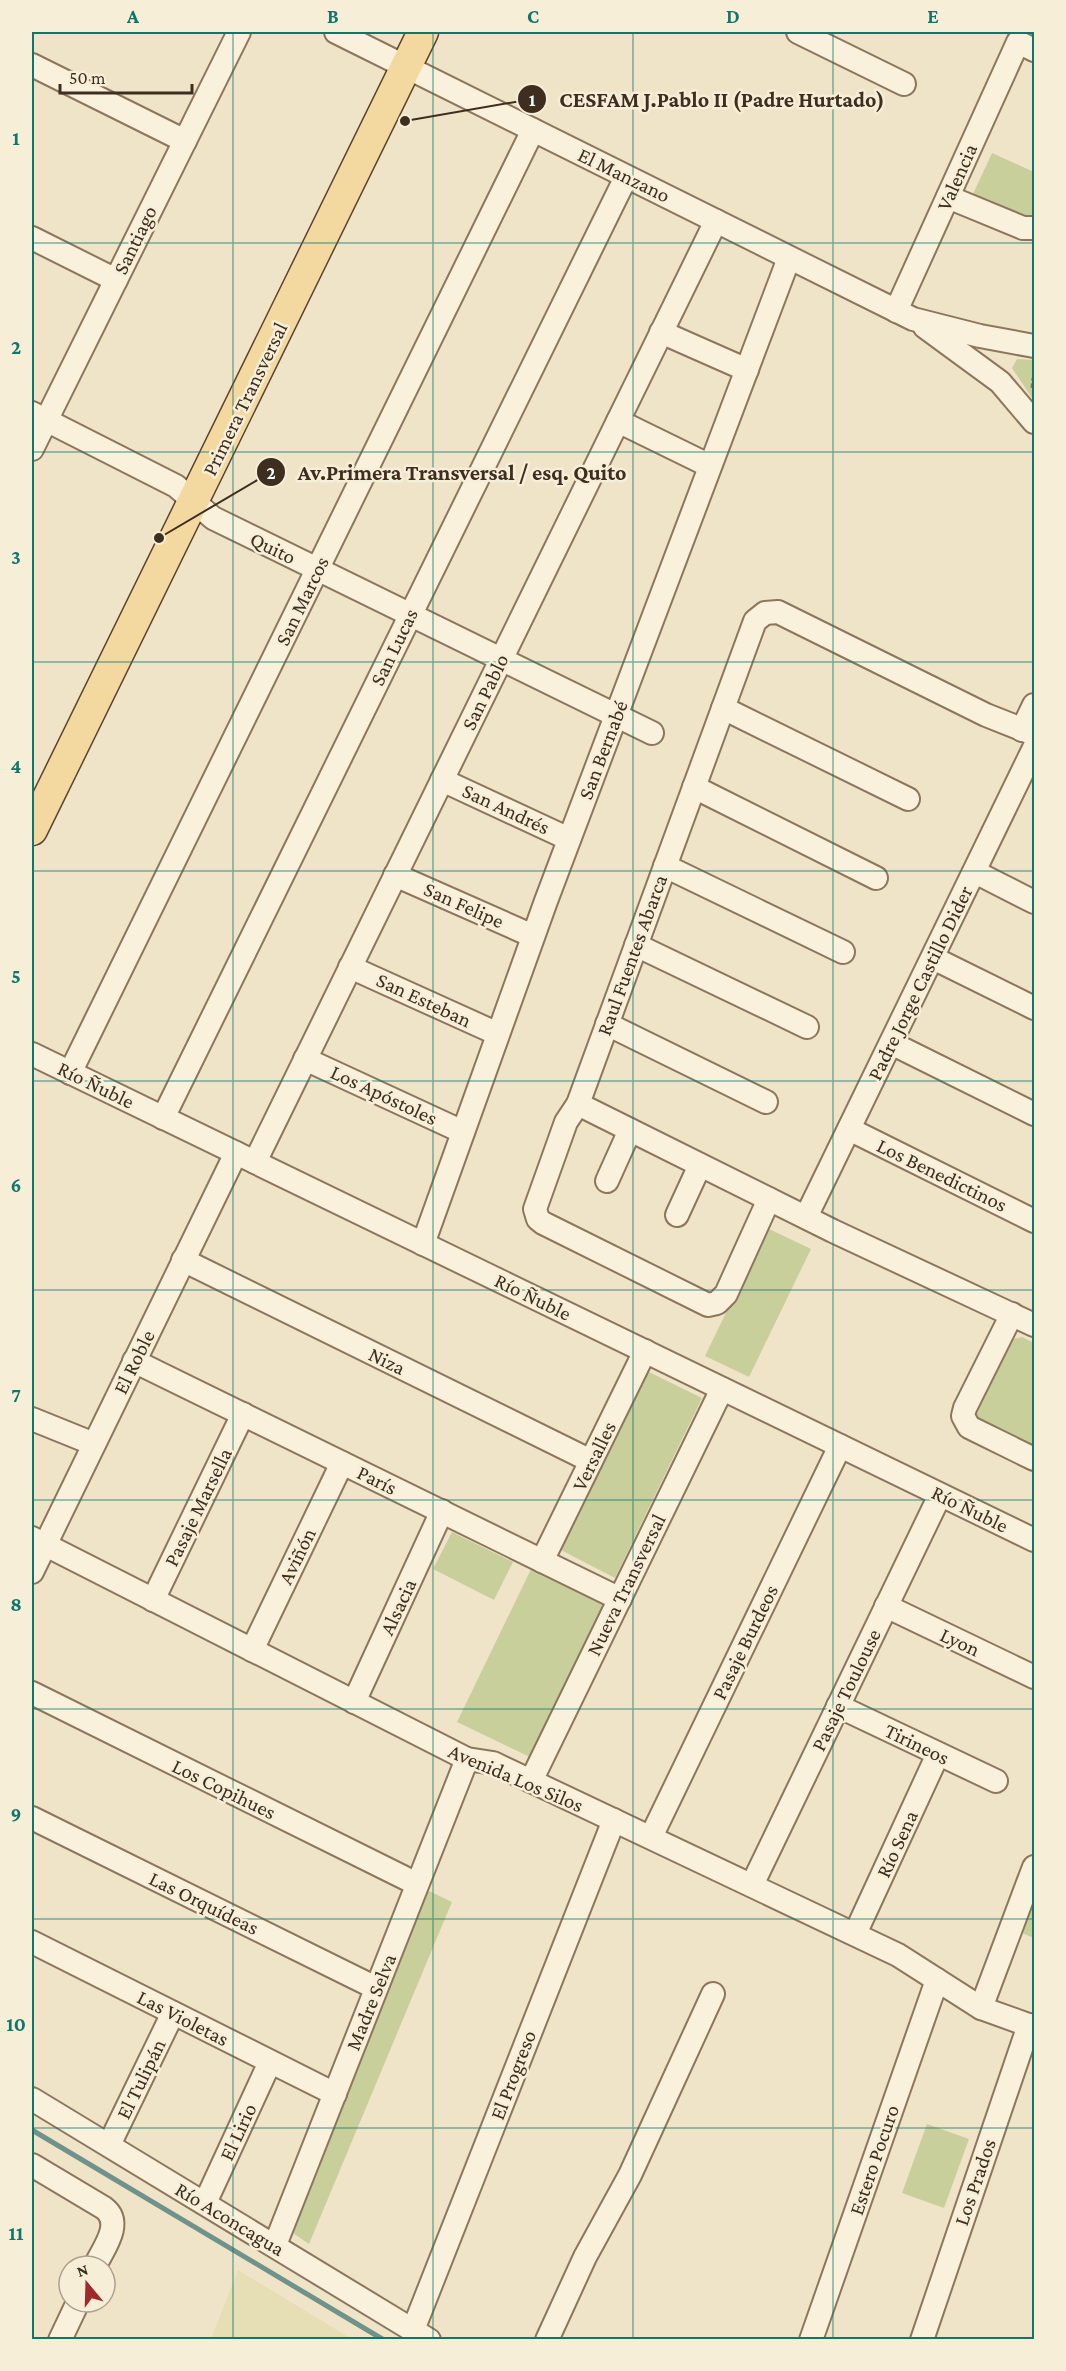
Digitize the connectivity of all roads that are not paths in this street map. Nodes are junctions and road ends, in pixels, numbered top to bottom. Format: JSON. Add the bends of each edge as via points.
{"nodes":[{"id":1,"x":239,"y":32,"type":"edge"},
{"id":2,"x":336,"y":32,"type":"edge"},
{"id":3,"x":423,"y":32,"type":"edge"},
{"id":4,"x":798,"y":32,"type":"edge"},
{"id":5,"x":1026,"y":46,"type":"edge"},
{"id":6,"x":32,"y":65,"type":"edge"},
{"id":7,"x":407,"y":68,"type":"junction"},
{"id":8,"x":904,"y":84,"type":"dead end"},
{"id":9,"x":533,"y":130,"type":"junction"},
{"id":10,"x":185,"y":141,"type":"junction"},
{"id":11,"x":626,"y":177,"type":"junction"},
{"id":12,"x":948,"y":198,"type":"junction"},
{"id":13,"x":716,"y":221,"type":"junction"},
{"id":14,"x":1035,"y":228,"type":"edge"},
{"id":15,"x":32,"y":238,"type":"edge"},
{"id":16,"x":789,"y":258,"type":"junction"},
{"id":17,"x":116,"y":280,"type":"junction"},
{"id":18,"x":904,"y":315,"type":"junction"},
{"id":19,"x":662,"y":332,"type":"junction"},
{"id":20,"x":1006,"y":342,"type":"junction"},
{"id":21,"x":1035,"y":346,"type":"edge"},
{"id":22,"x":747,"y":370,"type":"junction"},
{"id":23,"x":993,"y":376,"type":"junction"},
{"id":24,"x":39,"y":416,"type":"edge"},
{"id":25,"x":618,"y":421,"type":"junction"},
{"id":26,"x":1035,"y":422,"type":"edge"},
{"id":27,"x":32,"y":450,"type":"edge"},
{"id":28,"x":710,"y":466,"type":"junction"},
{"id":29,"x":194,"y":502,"type":"junction"},
{"id":30,"x":317,"y":570,"type":"junction"},
{"id":31,"x":410,"y":615,"type":"junction"},
{"id":32,"x":501,"y":659,"type":"junction"},
{"id":33,"x":1035,"y":705,"type":"edge"},
{"id":34,"x":723,"y":708,"type":"junction"},
{"id":35,"x":615,"y":716,"type":"junction"},
{"id":36,"x":1028,"y":732,"type":"edge"},
{"id":37,"x":652,"y":734,"type":"dead end"},
{"id":38,"x":1035,"y":748,"type":"edge"},
{"id":39,"x":442,"y":780,"type":"junction"},
{"id":40,"x":694,"y":787,"type":"junction"},
{"id":41,"x":908,"y":799,"type":"dead end"},
{"id":42,"x":32,"y":830,"type":"edge"},
{"id":43,"x":569,"y":839,"type":"junction"},
{"id":44,"x":665,"y":866,"type":"junction"},
{"id":45,"x":975,"y":872,"type":"junction"},
{"id":46,"x":395,"y":875,"type":"junction"},
{"id":47,"x":876,"y":878,"type":"dead end"},
{"id":48,"x":1035,"y":902,"type":"edge"},
{"id":49,"x":533,"y":936,"type":"junction"},
{"id":50,"x":636,"y":945,"type":"junction"},
{"id":51,"x":843,"y":952,"type":"dead end"},
{"id":52,"x":933,"y":958,"type":"junction"},
{"id":53,"x":350,"y":967,"type":"junction"},
{"id":54,"x":1035,"y":1008,"type":"edge"},
{"id":55,"x":607,"y":1024,"type":"junction"},
{"id":56,"x":807,"y":1027,"type":"dead end"},
{"id":57,"x":498,"y":1034,"type":"junction"},
{"id":58,"x":891,"y":1043,"type":"junction"},
{"id":59,"x":32,"y":1054,"type":"edge"},
{"id":60,"x":305,"y":1059,"type":"junction"},
{"id":61,"x":70,"y":1073,"type":"junction"},
{"id":62,"x":766,"y":1102,"type":"dead end"},
{"id":63,"x":578,"y":1104,"type":"junction"},
{"id":64,"x":1035,"y":1114,"type":"edge"},
{"id":65,"x":163,"y":1118,"type":"junction"},
{"id":66,"x":849,"y":1129,"type":"junction"},
{"id":67,"x":630,"y":1130,"type":"junction"},
{"id":68,"x":463,"y":1132,"type":"junction"},
{"id":69,"x":245,"y":1157,"type":"junction"},
{"id":70,"x":700,"y":1165,"type":"junction"},
{"id":71,"x":607,"y":1181,"type":"dead end"},
{"id":72,"x":769,"y":1199,"type":"junction"},
{"id":73,"x":677,"y":1215,"type":"dead end"},
{"id":74,"x":806,"y":1217,"type":"junction"},
{"id":75,"x":1035,"y":1221,"type":"edge"},
{"id":76,"x":423,"y":1244,"type":"junction"},
{"id":77,"x":183,"y":1260,"type":"junction"},
{"id":78,"x":1012,"y":1314,"type":"junction"},
{"id":79,"x":1035,"y":1325,"type":"edge"},
{"id":80,"x":645,"y":1351,"type":"junction"},
{"id":81,"x":134,"y":1361,"type":"junction"},
{"id":82,"x":722,"y":1389,"type":"junction"},
{"id":83,"x":243,"y":1414,"type":"junction"},
{"id":84,"x":32,"y":1419,"type":"edge"},
{"id":85,"x":94,"y":1444,"type":"junction"},
{"id":86,"x":840,"y":1446,"type":"junction"},
{"id":87,"x":1035,"y":1459,"type":"edge"},
{"id":88,"x":591,"y":1461,"type":"junction"},
{"id":89,"x":342,"y":1463,"type":"junction"},
{"id":90,"x":940,"y":1495,"type":"junction"},
{"id":91,"x":442,"y":1511,"type":"junction"},
{"id":92,"x":1035,"y":1540,"type":"edge"},
{"id":93,"x":38,"y":1541,"type":"edge"},
{"id":94,"x":542,"y":1561,"type":"junction"},
{"id":95,"x":32,"y":1572,"type":"edge"},
{"id":96,"x":620,"y":1599,"type":"junction"},
{"id":97,"x":153,"y":1600,"type":"junction"},
{"id":98,"x":886,"y":1606,"type":"junction"},
{"id":99,"x":252,"y":1650,"type":"junction"},
{"id":100,"x":1034,"y":1677,"type":"edge"},
{"id":101,"x":32,"y":1693,"type":"edge"},
{"id":102,"x":354,"y":1702,"type":"junction"},
{"id":103,"x":838,"y":1706,"type":"junction"},
{"id":104,"x":938,"y":1754,"type":"junction"},
{"id":105,"x":467,"y":1759,"type":"junction"},
{"id":106,"x":531,"y":1781,"type":"junction"},
{"id":107,"x":996,"y":1781,"type":"dead end"},
{"id":108,"x":32,"y":1818,"type":"edge"},
{"id":109,"x":614,"y":1820,"type":"junction"},
{"id":110,"x":651,"y":1837,"type":"junction"},
{"id":111,"x":1035,"y":1867,"type":"edge"},
{"id":112,"x":417,"y":1884,"type":"junction"},
{"id":113,"x":752,"y":1886,"type":"junction"},
{"id":114,"x":855,"y":1934,"type":"junction"},
{"id":115,"x":32,"y":1942,"type":"edge"},
{"id":116,"x":937,"y":1980,"type":"junction"},
{"id":117,"x":376,"y":1988,"type":"junction"},
{"id":118,"x":713,"y":1994,"type":"dead end"},
{"id":119,"x":981,"y":2008,"type":"junction"},
{"id":120,"x":173,"y":2013,"type":"junction"},
{"id":121,"x":1032,"y":2026,"type":"edge"},
{"id":122,"x":270,"y":2062,"type":"junction"},
{"id":123,"x":335,"y":2094,"type":"junction"},
{"id":124,"x":32,"y":2099,"type":"edge"},
{"id":125,"x":109,"y":2145,"type":"junction"},
{"id":126,"x":32,"y":2165,"type":"edge"},
{"id":127,"x":205,"y":2203,"type":"junction"},
{"id":128,"x":275,"y":2245,"type":"junction"},
{"id":129,"x":100,"y":2254,"type":"edge"},
{"id":130,"x":72,"y":2314,"type":"edge"},
{"id":131,"x":421,"y":2335,"type":"edge"},
{"id":132,"x":60,"y":2340,"type":"edge"},
{"id":133,"x":547,"y":2340,"type":"edge"},
{"id":134,"x":811,"y":2340,"type":"edge"},
{"id":135,"x":922,"y":2340,"type":"edge"}],
"edges":[{"from":1,"to":10,"type":"street","name":"Santiago"},
{"from":2,"to":7,"type":"street","name":"El Manzano"},
{"from":3,"to":7,"type":"main road","name":"Primera Transversal"},
{"from":4,"to":8,"type":"street"},
{"from":5,"to":12,"type":"street","name":"Valencia"},
{"from":6,"to":10,"type":"street"},
{"from":7,"to":9,"type":"street","name":"El Manzano"},
{"from":7,"to":29,"type":"main road","name":"Primera Transversal"},
{"from":9,"to":11,"type":"street","name":"El Manzano"},
{"from":9,"to":30,"type":"street","name":"San Marcos"},
{"from":10,"to":17,"type":"street","name":"Santiago"},
{"from":11,"to":13,"type":"street","name":"El Manzano"},
{"from":11,"to":31,"type":"street","name":"San Lucas"},
{"from":12,"to":14,"type":"street","via":[[1023,228]]},
{"from":12,"to":18,"type":"street","name":"Valencia"},
{"from":13,"to":16,"type":"street","name":"El Manzano"},
{"from":13,"to":19,"type":"street","name":"San Pablo"},
{"from":15,"to":17,"type":"street"},
{"from":16,"to":18,"type":"street","name":"El Manzano"},
{"from":16,"to":22,"type":"street","name":"San Bernabé"},
{"from":17,"to":24,"type":"street","name":"Santiago"},
{"from":18,"to":20,"type":"street","name":"El Manzano"},
{"from":18,"to":23,"type":"street","name":"El Manzano"},
{"from":19,"to":22,"type":"street"},
{"from":19,"to":25,"type":"street","name":"San Pablo"},
{"from":20,"to":21,"type":"street","name":"El Manzano"},
{"from":20,"to":23,"type":"street"},
{"from":22,"to":28,"type":"street","name":"San Bernabé"},
{"from":23,"to":26,"type":"street","name":"El Manzano"},
{"from":24,"to":27,"type":"street","name":"Santiago"},
{"from":24,"to":29,"type":"street","name":"Quito","via":[[176,486]]},
{"from":25,"to":28,"type":"street"},
{"from":25,"to":32,"type":"street","name":"San Pablo"},
{"from":28,"to":35,"type":"street","name":"San Bernabé"},
{"from":29,"to":30,"type":"street","name":"Quito","via":[[213,518]]},
{"from":29,"to":42,"type":"main road","name":"Primera Transversal"},
{"from":30,"to":31,"type":"street","name":"Quito"},
{"from":30,"to":61,"type":"street","name":"San Marcos"},
{"from":31,"to":32,"type":"street","name":"Quito"},
{"from":31,"to":65,"type":"street","name":"San Lucas"},
{"from":32,"to":35,"type":"street","name":"Quito"},
{"from":32,"to":39,"type":"street","name":"San Pablo"},
{"from":33,"to":36,"type":"street"},
{"from":34,"to":36,"type":"street","name":"Raul Fuentes Abarca","via":[[755,621],[765,613],[778,612],[996,720]]},
{"from":34,"to":40,"type":"street","name":"Raul Fuentes Abarca"},
{"from":34,"to":41,"type":"street"},
{"from":35,"to":37,"type":"street","name":"Quito"},
{"from":35,"to":43,"type":"street","name":"San Bernabé"},
{"from":38,"to":45,"type":"street","name":"Padre Jorge Castillo Dider"},
{"from":39,"to":43,"type":"street","name":"San Andrés"},
{"from":39,"to":46,"type":"street","name":"San Pablo"},
{"from":40,"to":44,"type":"street","name":"Raul Fuentes Abarca"},
{"from":40,"to":47,"type":"street"},
{"from":43,"to":49,"type":"street","name":"San Bernabé"},
{"from":44,"to":50,"type":"street","name":"Raul Fuentes Abarca"},
{"from":44,"to":51,"type":"street"},
{"from":45,"to":48,"type":"street"},
{"from":45,"to":52,"type":"street","name":"Padre Jorge Castillo Dider"},
{"from":46,"to":49,"type":"street","name":"San Felipe"},
{"from":46,"to":53,"type":"street","name":"San Pablo"},
{"from":49,"to":57,"type":"street","name":"San Bernabé"},
{"from":50,"to":55,"type":"street","name":"Raul Fuentes Abarca"},
{"from":50,"to":56,"type":"street"},
{"from":52,"to":54,"type":"street"},
{"from":52,"to":58,"type":"street","name":"Padre Jorge Castillo Dider"},
{"from":53,"to":57,"type":"street","name":"San Esteban"},
{"from":53,"to":60,"type":"street","name":"San Pablo"},
{"from":55,"to":62,"type":"street"},
{"from":55,"to":63,"type":"street","name":"Raul Fuentes Abarca"},
{"from":57,"to":68,"type":"street","name":"San Bernabé"},
{"from":58,"to":64,"type":"street"},
{"from":58,"to":66,"type":"street","name":"Padre Jorge Castillo Dider"},
{"from":59,"to":61,"type":"street","name":"Río Ñuble"},
{"from":60,"to":68,"type":"street","name":"Los Apóstoles"},
{"from":60,"to":69,"type":"street","name":"San Pablo"},
{"from":61,"to":65,"type":"street","name":"Río Ñuble"},
{"from":63,"to":67,"type":"street"},
{"from":63,"to":72,"type":"street","name":"Raul Fuentes Abarca","via":[[566,1122],[536,1204],[538,1220],[704,1304],[717,1304],[726,1294]]},
{"from":65,"to":69,"type":"street","name":"Río Ñuble"},
{"from":66,"to":74,"type":"street","name":"Padre Jorge Castillo Dider"},
{"from":66,"to":75,"type":"street","name":"Los Benedictinos"},
{"from":67,"to":70,"type":"street"},
{"from":67,"to":71,"type":"street"},
{"from":68,"to":76,"type":"street","name":"San Bernabé"},
{"from":69,"to":76,"type":"street","name":"Río Ñuble"},
{"from":69,"to":77,"type":"street","name":"El Roble"},
{"from":70,"to":72,"type":"street"},
{"from":70,"to":73,"type":"street"},
{"from":72,"to":74,"type":"street"},
{"from":74,"to":78,"type":"street"},
{"from":76,"to":80,"type":"street","name":"Río Ñuble"},
{"from":77,"to":81,"type":"street","name":"El Roble"},
{"from":77,"to":88,"type":"street","name":"Niza"},
{"from":78,"to":79,"type":"street"},
{"from":78,"to":87,"type":"street","via":[[963,1416],[969,1427]]},
{"from":80,"to":82,"type":"street","name":"Río Ñuble"},
{"from":80,"to":88,"type":"street","name":"Versalles"},
{"from":81,"to":83,"type":"street","name":"París"},
{"from":81,"to":85,"type":"street","name":"El Roble"},
{"from":82,"to":86,"type":"street","name":"Río Ñuble"},
{"from":82,"to":96,"type":"street","name":"Nueva Transversal"},
{"from":83,"to":89,"type":"street","name":"París"},
{"from":83,"to":97,"type":"street","name":"Pasaje Marsella"},
{"from":84,"to":85,"type":"street"},
{"from":85,"to":93,"type":"street","name":"El Roble"},
{"from":86,"to":90,"type":"street","name":"Río Ñuble"},
{"from":86,"to":110,"type":"street","name":"Pasaje Burdeos"},
{"from":88,"to":94,"type":"street","name":"Versalles"},
{"from":89,"to":91,"type":"street","name":"París"},
{"from":89,"to":99,"type":"street","name":"Aviñón"},
{"from":90,"to":92,"type":"street","name":"Río Ñuble"},
{"from":90,"to":98,"type":"street","name":"Pasaje Toulouse"},
{"from":91,"to":94,"type":"street","name":"París"},
{"from":91,"to":102,"type":"street","name":"Alsacia"},
{"from":93,"to":95,"type":"street","name":"El Roble"},
{"from":93,"to":97,"type":"street","name":"Avenida Los Silos"},
{"from":94,"to":96,"type":"street","name":"París"},
{"from":96,"to":106,"type":"street","name":"Nueva Transversal"},
{"from":97,"to":99,"type":"street","name":"Avenida Los Silos"},
{"from":98,"to":100,"type":"street","name":"Lyon"},
{"from":98,"to":103,"type":"street","name":"Pasaje Toulouse"},
{"from":99,"to":102,"type":"street","name":"Avenida Los Silos"},
{"from":101,"to":112,"type":"street","name":"Los Copihues"},
{"from":102,"to":105,"type":"street","name":"Avenida Los Silos"},
{"from":103,"to":104,"type":"street","name":"Tirineos"},
{"from":103,"to":113,"type":"street","name":"Pasaje Toulouse"},
{"from":104,"to":107,"type":"street","name":"Tirineos"},
{"from":104,"to":114,"type":"street","name":"Río Sena"},
{"from":105,"to":106,"type":"street","name":"Avenida Los Silos","via":[[493,1763]]},
{"from":105,"to":112,"type":"street","name":"Madre Selva"},
{"from":106,"to":109,"type":"street","name":"Avenida Los Silos"},
{"from":108,"to":117,"type":"street","name":"Las Orquídeas"},
{"from":109,"to":110,"type":"street","name":"Avenida Los Silos"},
{"from":109,"to":131,"type":"street","name":"El Progreso"},
{"from":110,"to":113,"type":"street","name":"Avenida Los Silos"},
{"from":111,"to":119,"type":"street"},
{"from":112,"to":117,"type":"street","name":"Madre Selva"},
{"from":113,"to":114,"type":"street","name":"Avenida Los Silos"},
{"from":114,"to":116,"type":"street","name":"Avenida Los Silos","via":[[910,1961]]},
{"from":115,"to":120,"type":"street","name":"Las Violetas"},
{"from":116,"to":119,"type":"street","name":"Avenida Los Silos"},
{"from":116,"to":134,"type":"street","name":"Estero Pocuro"},
{"from":117,"to":123,"type":"street","name":"Madre Selva"},
{"from":118,"to":133,"type":"street","via":[[630,2175],[585,2257]]},
{"from":119,"to":121,"type":"street","name":"Avenida Los Silos"},
{"from":120,"to":122,"type":"street","name":"Las Violetas"},
{"from":120,"to":125,"type":"street","name":"El Tulipán"},
{"from":121,"to":135,"type":"street","name":"Los Prados"},
{"from":122,"to":123,"type":"street","name":"Las Violetas"},
{"from":122,"to":127,"type":"street","name":"El Lirio"},
{"from":123,"to":128,"type":"street","name":"Madre Selva"},
{"from":124,"to":125,"type":"street","name":"Río Aconcagua"},
{"from":125,"to":127,"type":"street","name":"Río Aconcagua"},
{"from":126,"to":129,"type":"street","via":[[108,2211],[113,2225]]},
{"from":127,"to":128,"type":"street","name":"Río Aconcagua"},
{"from":128,"to":131,"type":"street","name":"Río Aconcagua"},
{"from":130,"to":132,"type":"street"}]}
